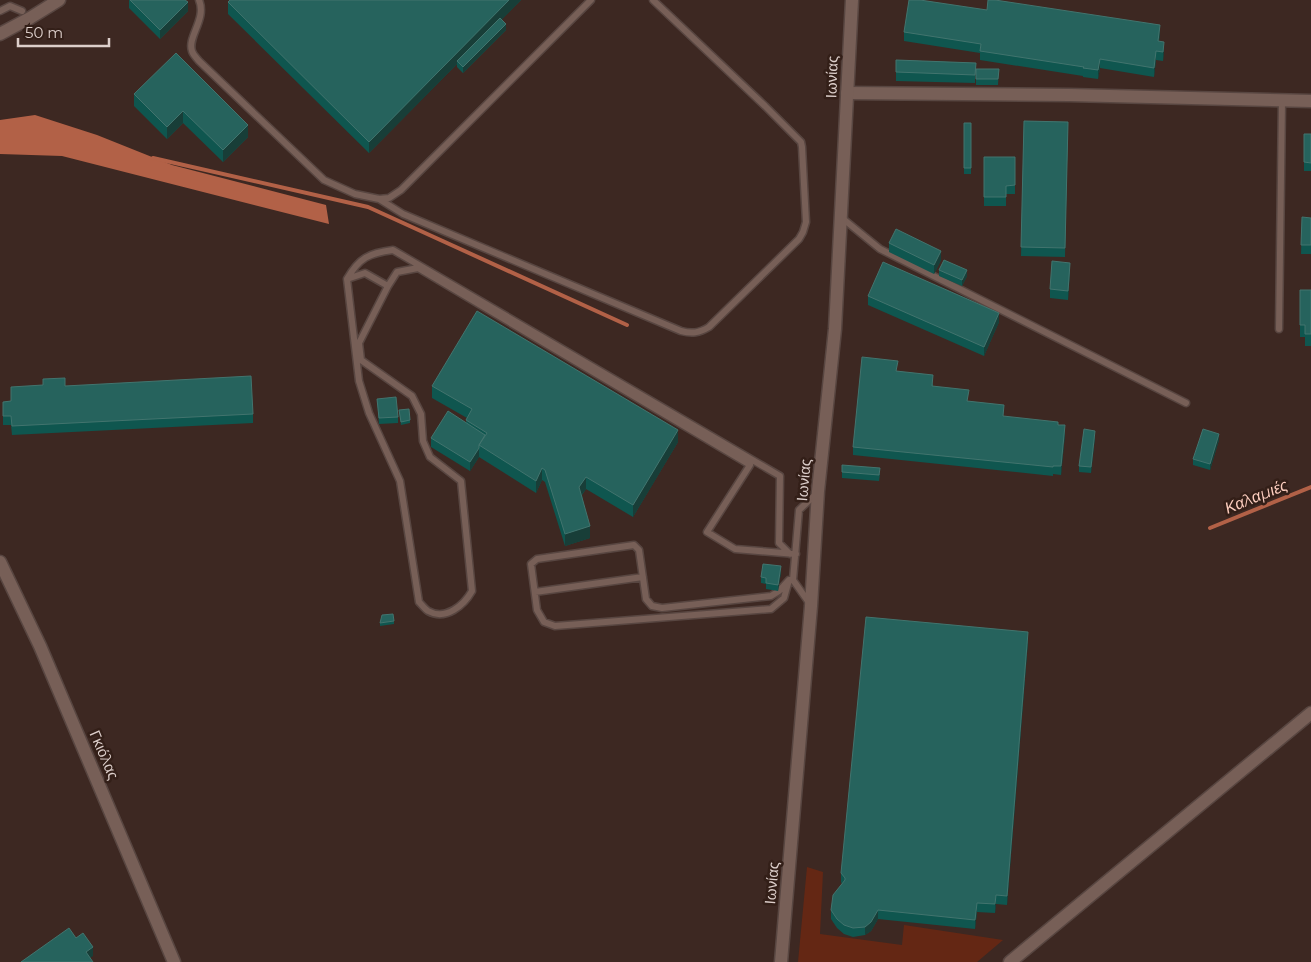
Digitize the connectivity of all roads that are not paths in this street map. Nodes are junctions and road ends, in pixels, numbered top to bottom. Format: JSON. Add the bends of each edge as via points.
{"nodes":[{"id":1,"x":59,"y":0,"type":"edge"},
{"id":2,"x":199,"y":0,"type":"edge"},
{"id":3,"x":591,"y":0,"type":"edge"},
{"id":4,"x":653,"y":0,"type":"edge"},
{"id":5,"x":852,"y":0,"type":"edge"},
{"id":6,"x":0,"y":11,"type":"edge"},
{"id":7,"x":22,"y":11,"type":"dead end"},
{"id":8,"x":0,"y":34,"type":"edge"},
{"id":9,"x":848,"y":93,"type":"junction"},
{"id":10,"x":1282,"y":101,"type":"junction"},
{"id":11,"x":1311,"y":101,"type":"edge"},
{"id":12,"x":379,"y":199,"type":"junction"},
{"id":13,"x":842,"y":218,"type":"junction"},
{"id":14,"x":347,"y":279,"type":"junction"},
{"id":15,"x":388,"y":286,"type":"junction"},
{"id":16,"x":1279,"y":329,"type":"dead end"},
{"id":17,"x":1186,"y":403,"type":"dead end"},
{"id":18,"x":818,"y":491,"type":"junction"},
{"id":19,"x":793,"y":554,"type":"junction"},
{"id":20,"x":0,"y":562,"type":"edge"},
{"id":21,"x":643,"y":578,"type":"junction"},
{"id":22,"x":791,"y":580,"type":"junction"},
{"id":23,"x":535,"y":592,"type":"junction"},
{"id":24,"x":811,"y":606,"type":"junction"},
{"id":25,"x":1311,"y":713,"type":"edge"},
{"id":26,"x":174,"y":962,"type":"edge"},
{"id":27,"x":781,"y":962,"type":"edge"},
{"id":28,"x":1010,"y":962,"type":"edge"}],
"edges":[{"from":1,"to":8,"type":"street"},
{"from":2,"to":12,"type":"lane","via":[[201,15],[191,42],[192,52],[199,61],[324,180],[355,194]]},
{"from":3,"to":12,"type":"lane","via":[[401,190],[389,198]]},
{"from":4,"to":12,"type":"lane","via":[[765,106],[802,147],[804,232],[709,327],[700,332],[681,331],[402,214]]},
{"from":5,"to":9,"type":"street","name":"Ιωνίας"},
{"from":6,"to":7,"type":"lane","via":[[10,6]]},
{"from":9,"to":10,"type":"street"},
{"from":9,"to":13,"type":"street","name":"Ιωνίας"},
{"from":10,"to":11,"type":"street"},
{"from":10,"to":16,"type":"lane"},
{"from":13,"to":17,"type":"lane","via":[[880,249]]},
{"from":13,"to":18,"type":"street","name":"Ιωνίας","via":[[835,330]]},
{"from":14,"to":15,"type":"lane","via":[[365,273]]},
{"from":14,"to":15,"type":"lane","via":[[359,381],[369,414],[400,481],[419,602],[428,611],[438,614],[454,611],[472,591],[461,481],[430,457],[423,441],[421,414],[412,396],[361,360],[359,343]]},
{"from":14,"to":19,"type":"lane","via":[[363,259],[376,252],[393,250],[780,476],[779,543]]},
{"from":15,"to":19,"type":"lane","via":[[397,272],[418,268],[750,465],[707,532],[735,549]]},
{"from":18,"to":19,"type":"lane","via":[[799,510]]},
{"from":18,"to":24,"type":"street","name":"Ιωνίας"},
{"from":19,"to":22,"type":"lane"},
{"from":20,"to":26,"type":"street","name":"Γκιόλας","via":[[40,646]]},
{"from":21,"to":22,"type":"lane","via":[[646,599],[652,606],[662,608],[771,596]]},
{"from":21,"to":23,"type":"lane"},
{"from":21,"to":23,"type":"lane","via":[[639,550],[634,545],[537,559],[532,564]]},
{"from":22,"to":23,"type":"lane","via":[[784,598],[771,609],[555,626],[544,622],[537,610]]},
{"from":22,"to":24,"type":"lane"},
{"from":24,"to":27,"type":"street","name":"Ιωνίας"},
{"from":25,"to":28,"type":"street"}]}
